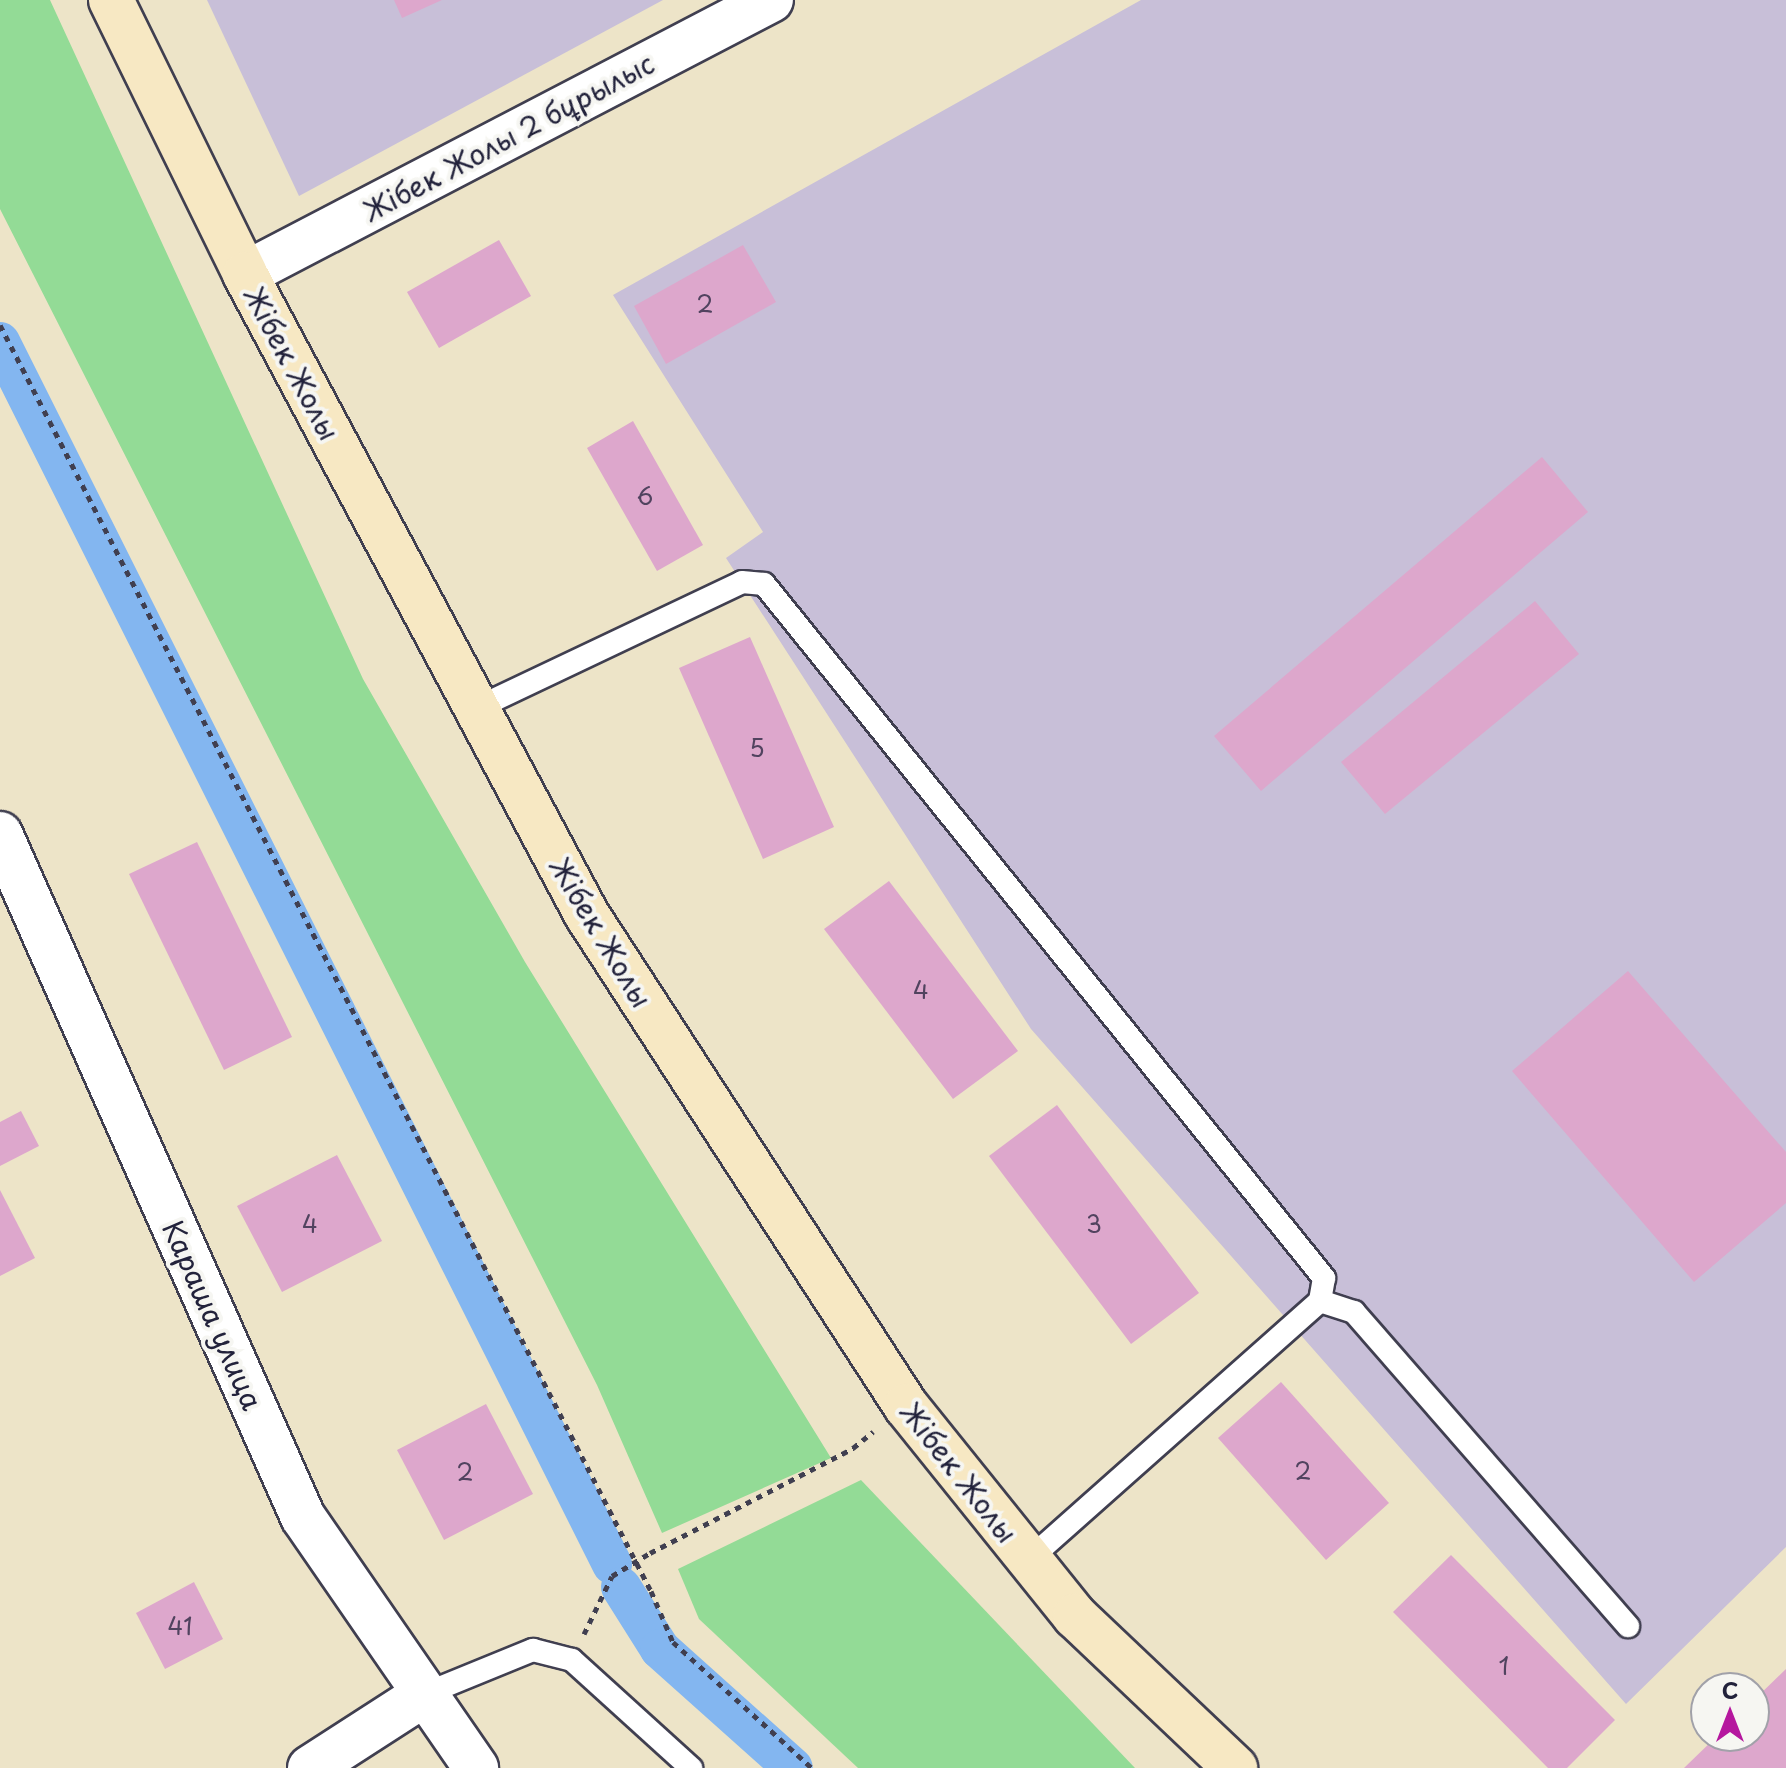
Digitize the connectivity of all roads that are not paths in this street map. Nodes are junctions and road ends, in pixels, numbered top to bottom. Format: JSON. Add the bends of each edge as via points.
{"nodes":[{"id":1,"x":111,"y":0,"type":"edge"},
{"id":2,"x":771,"y":0,"type":"edge"},
{"id":3,"x":245,"y":274,"type":"junction"},
{"id":4,"x":477,"y":708,"type":"junction"},
{"id":5,"x":0,"y":834,"type":"edge"},
{"id":6,"x":1320,"y":1301,"type":"junction"},
{"id":7,"x":1029,"y":1559,"type":"junction"},
{"id":8,"x":1628,"y":1626,"type":"dead end"},
{"id":9,"x":425,"y":1694,"type":"junction"},
{"id":10,"x":310,"y":1768,"type":"edge"},
{"id":11,"x":476,"y":1768,"type":"edge"},
{"id":12,"x":691,"y":1768,"type":"edge"},
{"id":13,"x":1235,"y":1768,"type":"edge"}],
"edges":[{"from":1,"to":3,"type":"main road","name":"Жібек Жолы"},
{"from":2,"to":3,"type":"street","name":"Жібек Жолы 2 бұрылыс"},
{"from":3,"to":4,"type":"main road","name":"Жібек Жолы"},
{"from":4,"to":6,"type":"lane","via":[[742,582],[764,584],[1312,1260],[1324,1278]]},
{"from":4,"to":7,"type":"main road","name":"Жібек Жолы","via":[[587,915],[906,1406]]},
{"from":5,"to":9,"type":"street","name":"Караша улица","via":[[303,1517]]},
{"from":6,"to":7,"type":"lane"},
{"from":6,"to":8,"type":"lane","via":[[1354,1312]]},
{"from":7,"to":13,"type":"main road","name":"Жібек Жолы","via":[[1075,1616]]},
{"from":9,"to":10,"type":"street"},
{"from":9,"to":11,"type":"street","name":"Караша улица"},
{"from":9,"to":12,"type":"lane","via":[[533,1650],[572,1660]]}]}
